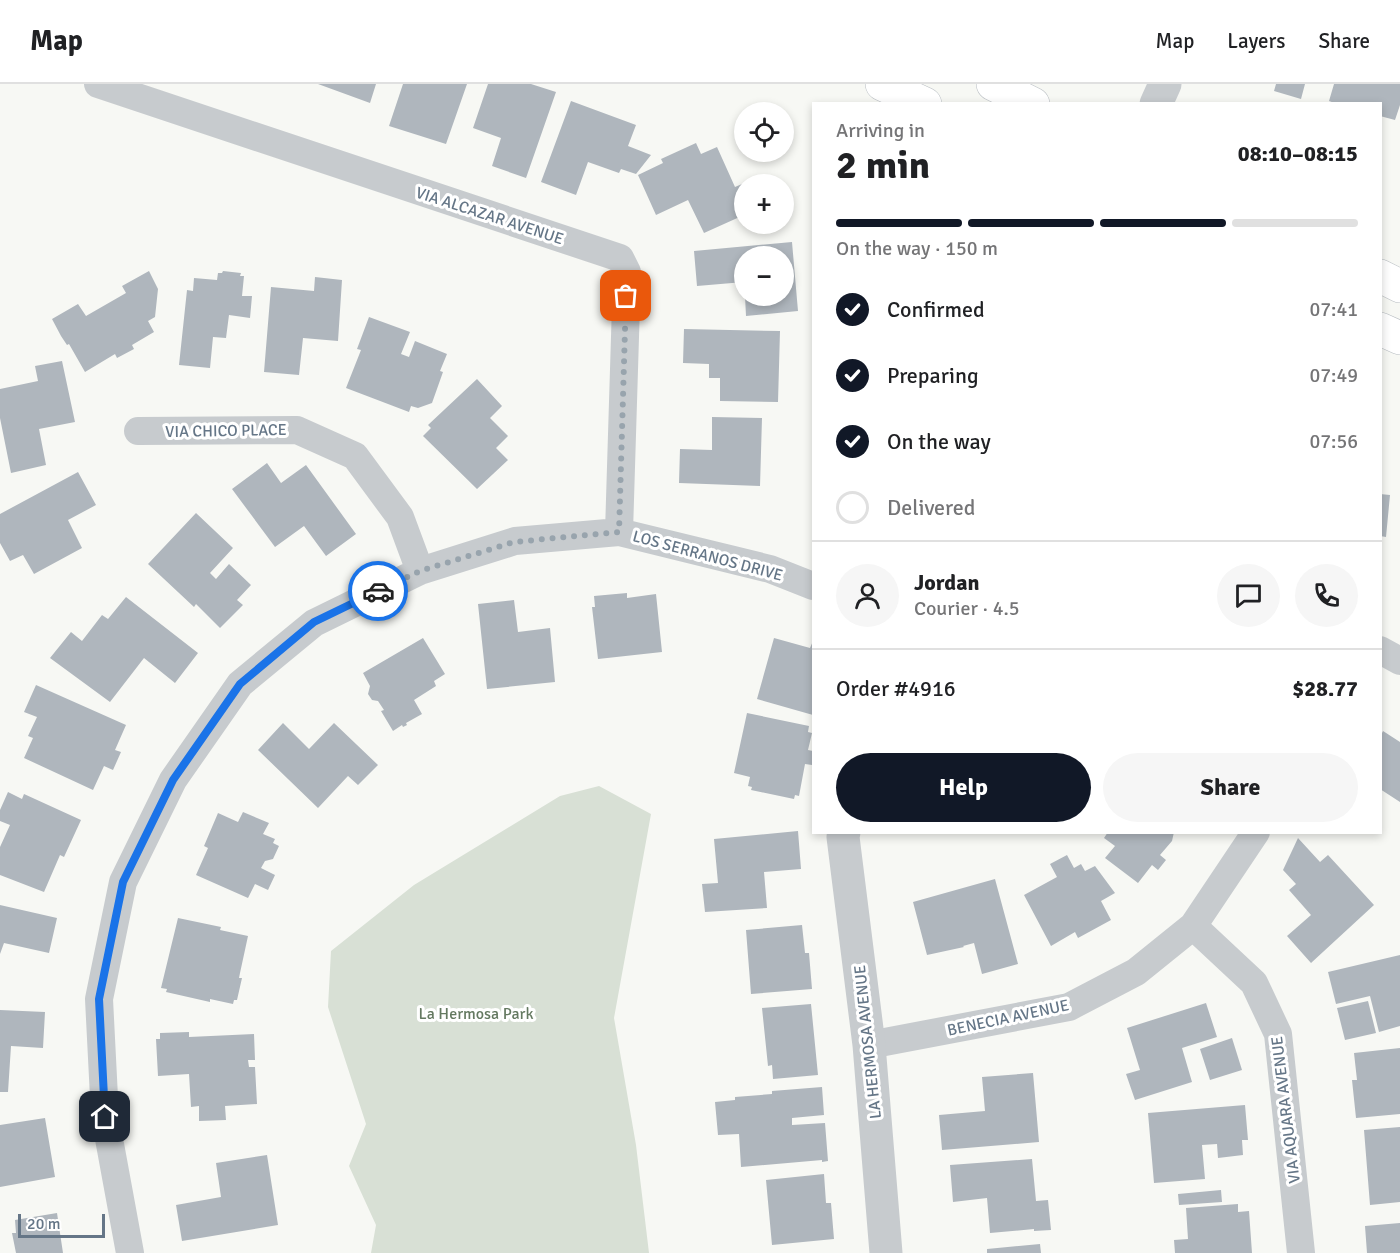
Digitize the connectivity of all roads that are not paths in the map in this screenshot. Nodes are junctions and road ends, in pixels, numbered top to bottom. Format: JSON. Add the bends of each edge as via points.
{"nodes":[{"id":1,"x":98,"y":84,"type":"edge"},
{"id":2,"x":882,"y":84,"type":"edge"},
{"id":3,"x":993,"y":84,"type":"edge"},
{"id":4,"x":1165,"y":84,"type":"edge"},
{"id":5,"x":922,"y":102,"type":"edge"},
{"id":6,"x":1029,"y":102,"type":"edge"},
{"id":7,"x":1157,"y":102,"type":"edge"},
{"id":8,"x":1382,"y":277,"type":"edge"},
{"id":9,"x":1400,"y":286,"type":"edge"},
{"id":10,"x":1382,"y":329,"type":"edge"},
{"id":11,"x":1400,"y":338,"type":"edge"},
{"id":12,"x":138,"y":431,"type":"dead end"},
{"id":13,"x":619,"y":532,"type":"junction"},
{"id":14,"x":420,"y":571,"type":"junction"},
{"id":15,"x":812,"y":586,"type":"edge"},
{"id":16,"x":1382,"y":651,"type":"edge"},
{"id":17,"x":1400,"y":661,"type":"edge"},
{"id":18,"x":844,"y":834,"type":"edge"},
{"id":19,"x":1255,"y":834,"type":"edge"},
{"id":20,"x":1193,"y":926,"type":"junction"},
{"id":21,"x":869,"y":1045,"type":"junction"},
{"id":22,"x":130,"y":1253,"type":"edge"},
{"id":23,"x":886,"y":1253,"type":"edge"},
{"id":24,"x":1301,"y":1253,"type":"edge"}],
"edges":[{"from":1,"to":13,"type":"street","name":"VIA ALCAZAR AVENUE","via":[[620,258],[627,272]]},
{"from":2,"to":5,"type":"main road"},
{"from":3,"to":6,"type":"main road"},
{"from":4,"to":7,"type":"street"},
{"from":8,"to":9,"type":"main road"},
{"from":10,"to":11,"type":"main road"},
{"from":12,"to":14,"type":"street","name":"VIA CHICO PLACE","via":[[297,430],[355,456],[400,517]]},
{"from":13,"to":14,"type":"street","name":"LOS SERRANOS DRIVE","via":[[514,542]]},
{"from":13,"to":15,"type":"street","name":"LOS SERRANOS DRIVE","via":[[770,569]]},
{"from":14,"to":22,"type":"street","name":"LOS SERRANOS DRIVE","via":[[314,622],[240,684],[173,780],[123,882],[99,999],[105,1117]]},
{"from":16,"to":17,"type":"street"},
{"from":18,"to":21,"type":"street","name":"LA HERMOSA AVENUE"},
{"from":19,"to":20,"type":"street","name":"BENECIA AVENUE"},
{"from":20,"to":21,"type":"street","name":"BENECIA AVENUE","via":[[1136,972],[1069,1007]]},
{"from":20,"to":24,"type":"street","name":"VIA AQUARA AVENUE","via":[[1254,983],[1278,1034]]},
{"from":21,"to":23,"type":"street","name":"LA HERMOSA AVENUE"}]}
